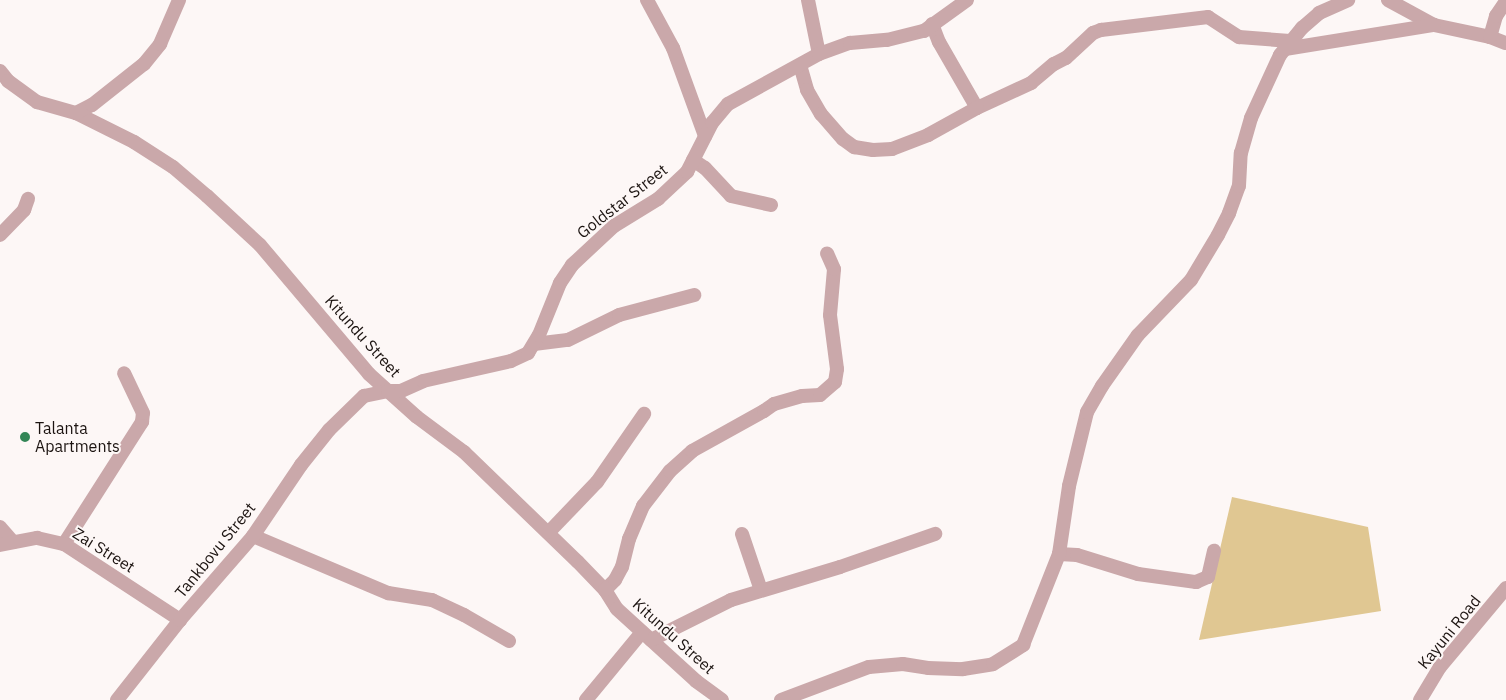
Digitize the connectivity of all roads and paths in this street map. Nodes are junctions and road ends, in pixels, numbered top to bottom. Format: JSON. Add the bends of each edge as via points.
{"nodes":[{"id":1,"x":179,"y":0,"type":"edge"},
{"id":2,"x":647,"y":0,"type":"edge"},
{"id":3,"x":808,"y":0,"type":"edge"},
{"id":4,"x":967,"y":0,"type":"edge"},
{"id":5,"x":1348,"y":0,"type":"edge"},
{"id":6,"x":1388,"y":0,"type":"edge"},
{"id":7,"x":1506,"y":1,"type":"edge"},
{"id":8,"x":932,"y":24,"type":"junction"},
{"id":9,"x":1434,"y":25,"type":"junction"},
{"id":10,"x":1490,"y":37,"type":"junction"},
{"id":11,"x":1506,"y":43,"type":"edge"},
{"id":12,"x":1288,"y":45,"type":"junction"},
{"id":13,"x":819,"y":54,"type":"junction"},
{"id":14,"x":800,"y":65,"type":"junction"},
{"id":15,"x":0,"y":71,"type":"edge"},
{"id":16,"x":977,"y":108,"type":"junction"},
{"id":17,"x":76,"y":113,"type":"junction"},
{"id":18,"x":705,"y":136,"type":"junction"},
{"id":19,"x":693,"y":160,"type":"junction"},
{"id":20,"x":28,"y":199,"type":"dead end"},
{"id":21,"x":771,"y":205,"type":"dead end"},
{"id":22,"x":0,"y":235,"type":"edge"},
{"id":23,"x":827,"y":253,"type":"dead end"},
{"id":24,"x":694,"y":294,"type":"dead end"},
{"id":25,"x":534,"y":344,"type":"junction"},
{"id":26,"x":124,"y":373,"type":"dead end"},
{"id":27,"x":388,"y":390,"type":"junction"},
{"id":28,"x":644,"y":414,"type":"dead end"},
{"id":29,"x":0,"y":527,"type":"edge"},
{"id":30,"x":549,"y":532,"type":"junction"},
{"id":31,"x":742,"y":534,"type":"dead end"},
{"id":32,"x":935,"y":534,"type":"dead end"},
{"id":33,"x":253,"y":536,"type":"junction"},
{"id":34,"x":6,"y":543,"type":"edge"},
{"id":35,"x":64,"y":544,"type":"junction"},
{"id":36,"x":1214,"y":551,"type":"dead end"},
{"id":37,"x":1059,"y":554,"type":"junction"},
{"id":38,"x":1506,"y":588,"type":"edge"},
{"id":39,"x":605,"y":590,"type":"junction"},
{"id":40,"x":761,"y":590,"type":"junction"},
{"id":41,"x":180,"y":620,"type":"junction"},
{"id":42,"x":647,"y":636,"type":"junction"},
{"id":43,"x":509,"y":641,"type":"dead end"},
{"id":44,"x":116,"y":700,"type":"edge"},
{"id":45,"x":586,"y":700,"type":"edge"},
{"id":46,"x":722,"y":700,"type":"edge"},
{"id":47,"x":781,"y":700,"type":"edge"},
{"id":48,"x":1420,"y":700,"type":"edge"}],
"edges":[{"from":1,"to":17,"type":"street","via":[[160,44],[144,64],[92,105]]},
{"from":2,"to":18,"type":"street","via":[[673,48]]},
{"from":3,"to":13,"type":"street"},
{"from":4,"to":8,"type":"street","name":"Goldstar Street"},
{"from":5,"to":12,"type":"street","via":[[1319,13]]},
{"from":6,"to":9,"type":"street"},
{"from":7,"to":10,"type":"street","via":[[1496,16]]},
{"from":8,"to":13,"type":"street","name":"Goldstar Street","via":[[924,31],[909,36],[850,43]]},
{"from":8,"to":16,"type":"street"},
{"from":9,"to":10,"type":"street"},
{"from":9,"to":12,"type":"street"},
{"from":10,"to":11,"type":"street"},
{"from":12,"to":16,"type":"street","via":[[1239,37],[1208,17],[1101,30],[1092,33],[1066,58],[1031,83]]},
{"from":12,"to":37,"type":"street","via":[[1275,65],[1251,118],[1241,153],[1239,186],[1218,235],[1192,280],[1138,334],[1087,412],[1069,486]]},
{"from":13,"to":14,"type":"street","name":"Goldstar Street"},
{"from":14,"to":16,"type":"street","via":[[807,90],[821,114],[854,147],[892,149],[923,137]]},
{"from":14,"to":18,"type":"street","name":"Goldstar Street","via":[[728,104]]},
{"from":15,"to":17,"type":"street","name":"Kitundu Street","via":[[8,81],[37,102]]},
{"from":17,"to":27,"type":"street","name":"Kitundu Street","via":[[142,147],[229,214],[260,244],[369,374]]},
{"from":18,"to":19,"type":"street","name":"Goldstar Street"},
{"from":19,"to":21,"type":"street","via":[[731,196]]},
{"from":19,"to":25,"type":"street","name":"Goldstar Street","via":[[687,172],[658,199],[614,226],[572,265],[560,283]]},
{"from":20,"to":22,"type":"street","via":[[24,210]]},
{"from":23,"to":39,"type":"street","via":[[834,270],[830,315],[837,369],[835,382],[820,395],[774,404],[692,451],[670,471],[643,506],[622,567]]},
{"from":24,"to":25,"type":"street","via":[[620,315],[568,340]]},
{"from":25,"to":27,"type":"street","name":"Goldstar Street","via":[[520,358],[436,377],[401,391]]},
{"from":26,"to":35,"type":"street","via":[[142,413],[142,422]]},
{"from":27,"to":30,"type":"street","name":"Kitundu Street","via":[[417,417],[464,452]]},
{"from":27,"to":33,"type":"street","name":"Tankbovu Street","via":[[364,396],[329,430]]},
{"from":28,"to":30,"type":"street","via":[[597,482]]},
{"from":29,"to":34,"type":"street"},
{"from":30,"to":39,"type":"street","name":"Kitundu Street"},
{"from":31,"to":40,"type":"street"},
{"from":32,"to":40,"type":"street"},
{"from":33,"to":41,"type":"street","name":"Tankbovu Street"},
{"from":33,"to":43,"type":"street","via":[[388,593],[432,600],[464,614]]},
{"from":34,"to":35,"type":"street","name":"Zai Street","via":[[37,538]]},
{"from":35,"to":41,"type":"street","name":"Zai Street"},
{"from":36,"to":37,"type":"street","via":[[1208,577],[1196,582],[1138,574],[1077,555]]},
{"from":37,"to":47,"type":"street","via":[[1028,638],[1023,645],[993,664],[962,669],[903,664],[868,667]]},
{"from":38,"to":48,"type":"street","name":"Kayuni Road","via":[[1440,667]]},
{"from":39,"to":42,"type":"street","name":"Kitundu Street","via":[[617,609]]},
{"from":40,"to":42,"type":"street"},
{"from":41,"to":44,"type":"street","name":"Tankbovu Street"},
{"from":42,"to":45,"type":"street"},
{"from":42,"to":46,"type":"street","name":"Kitundu Street"}]}
